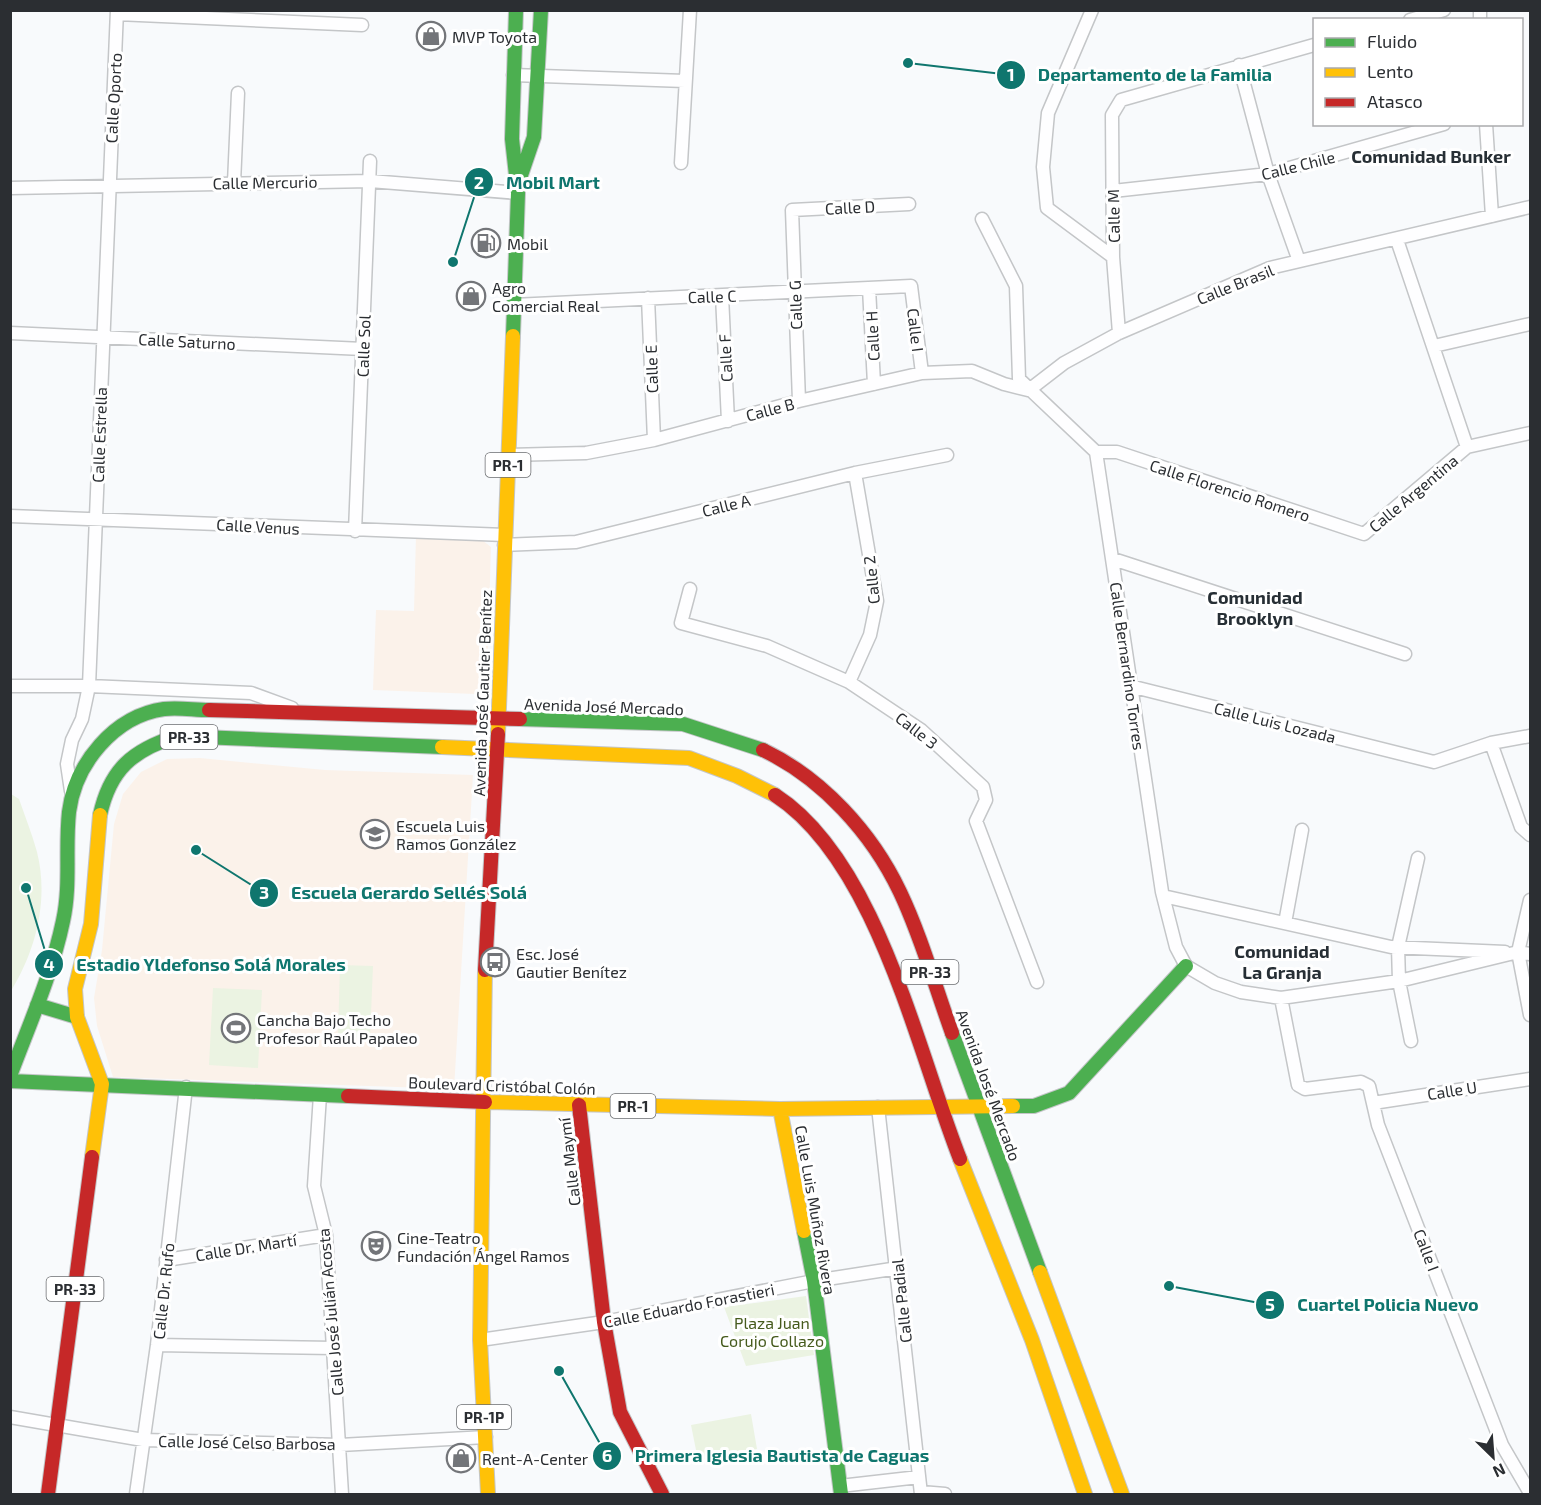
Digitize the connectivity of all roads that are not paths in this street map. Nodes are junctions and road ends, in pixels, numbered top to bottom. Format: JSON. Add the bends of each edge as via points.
{"nodes":[{"id":1,"x":516,"y":10,"type":"edge"},
{"id":2,"x":541,"y":10,"type":"edge"},
{"id":3,"x":690,"y":10,"type":"edge"},
{"id":4,"x":1092,"y":10,"type":"edge"},
{"id":5,"x":1444,"y":10,"type":"edge"},
{"id":6,"x":117,"y":12,"type":"edge"},
{"id":7,"x":245,"y":14,"type":"edge"},
{"id":8,"x":1417,"y":18,"type":"edge"},
{"id":9,"x":362,"y":25,"type":"dead end"},
{"id":10,"x":1313,"y":45,"type":"edge"},
{"id":11,"x":1239,"y":65,"type":"junction"},
{"id":12,"x":513,"y":75,"type":"junction"},
{"id":13,"x":539,"y":75,"type":"junction"},
{"id":14,"x":685,"y":81,"type":"junction"},
{"id":15,"x":238,"y":93,"type":"dead end"},
{"id":16,"x":1437,"y":126,"type":"edge"},
{"id":17,"x":1486,"y":126,"type":"edge"},
{"id":18,"x":370,"y":161,"type":"dead end"},
{"id":19,"x":681,"y":163,"type":"dead end"},
{"id":20,"x":1268,"y":174,"type":"junction"},
{"id":21,"x":370,"y":181,"type":"junction"},
{"id":22,"x":234,"y":183,"type":"junction"},
{"id":23,"x":108,"y":185,"type":"junction"},
{"id":24,"x":518,"y":187,"type":"junction"},
{"id":25,"x":10,"y":189,"type":"edge"},
{"id":26,"x":1113,"y":191,"type":"junction"},
{"id":27,"x":909,"y":204,"type":"dead end"},
{"id":28,"x":1530,"y":207,"type":"edge"},
{"id":29,"x":792,"y":210,"type":"joint"},
{"id":30,"x":1492,"y":216,"type":"junction"},
{"id":31,"x":982,"y":219,"type":"dead end"},
{"id":32,"x":1397,"y":240,"type":"junction"},
{"id":33,"x":1113,"y":257,"type":"junction"},
{"id":34,"x":1299,"y":261,"type":"junction"},
{"id":35,"x":911,"y":286,"type":"joint"},
{"id":36,"x":869,"y":288,"type":"junction"},
{"id":37,"x":795,"y":293,"type":"junction"},
{"id":38,"x":722,"y":296,"type":"junction"},
{"id":39,"x":648,"y":298,"type":"junction"},
{"id":40,"x":514,"y":305,"type":"junction"},
{"id":41,"x":1530,"y":324,"type":"edge"},
{"id":42,"x":10,"y":333,"type":"edge"},
{"id":43,"x":1119,"y":333,"type":"junction"},
{"id":44,"x":102,"y":337,"type":"junction"},
{"id":45,"x":1434,"y":346,"type":"junction"},
{"id":46,"x":363,"y":349,"type":"junction"},
{"id":47,"x":922,"y":374,"type":"junction"},
{"id":48,"x":874,"y":384,"type":"junction"},
{"id":49,"x":1029,"y":390,"type":"junction"},
{"id":50,"x":799,"y":401,"type":"junction"},
{"id":51,"x":728,"y":421,"type":"junction"},
{"id":52,"x":1530,"y":433,"type":"edge"},
{"id":53,"x":654,"y":440,"type":"junction"},
{"id":54,"x":1467,"y":447,"type":"junction"},
{"id":55,"x":1096,"y":452,"type":"junction"},
{"id":56,"x":508,"y":455,"type":"junction"},
{"id":57,"x":947,"y":455,"type":"dead end"},
{"id":58,"x":855,"y":473,"type":"junction"},
{"id":59,"x":10,"y":516,"type":"edge"},
{"id":60,"x":97,"y":518,"type":"junction"},
{"id":61,"x":356,"y":531,"type":"junction"},
{"id":62,"x":1364,"y":534,"type":"joint"},
{"id":63,"x":505,"y":540,"type":"junction"},
{"id":64,"x":1113,"y":559,"type":"junction"},
{"id":65,"x":690,"y":589,"type":"dead end"},
{"id":66,"x":1405,"y":654,"type":"dead end"},
{"id":67,"x":849,"y":682,"type":"junction"},
{"id":68,"x":10,"y":686,"type":"edge"},
{"id":69,"x":88,"y":686,"type":"junction"},
{"id":70,"x":1130,"y":686,"type":"junction"},
{"id":71,"x":307,"y":713,"type":"junction"},
{"id":72,"x":498,"y":718,"type":"junction"},
{"id":73,"x":1530,"y":736,"type":"edge"},
{"id":74,"x":1491,"y":743,"type":"junction"},
{"id":75,"x":496,"y":749,"type":"junction"},
{"id":76,"x":71,"y":796,"type":"junction"},
{"id":77,"x":1302,"y":830,"type":"dead end"},
{"id":78,"x":1530,"y":834,"type":"edge"},
{"id":79,"x":1418,"y":858,"type":"dead end"},
{"id":80,"x":1163,"y":896,"type":"junction"},
{"id":81,"x":1530,"y":900,"type":"edge"},
{"id":82,"x":1285,"y":923,"type":"junction"},
{"id":83,"x":1398,"y":947,"type":"junction"},
{"id":84,"x":1524,"y":953,"type":"edge"},
{"id":85,"x":1186,"y":966,"type":"junction"},
{"id":86,"x":1400,"y":981,"type":"junction"},
{"id":87,"x":1037,"y":982,"type":"dead end"},
{"id":88,"x":1281,"y":998,"type":"junction"},
{"id":89,"x":37,"y":1005,"type":"junction"},
{"id":90,"x":1530,"y":1015,"type":"edge"},
{"id":91,"x":76,"y":1017,"type":"junction"},
{"id":92,"x":1411,"y":1041,"type":"dead end"},
{"id":93,"x":10,"y":1076,"type":"edge"},
{"id":94,"x":1530,"y":1079,"type":"edge"},
{"id":95,"x":10,"y":1081,"type":"edge"},
{"id":96,"x":102,"y":1084,"type":"junction"},
{"id":97,"x":186,"y":1088,"type":"junction"},
{"id":98,"x":320,"y":1095,"type":"junction"},
{"id":99,"x":485,"y":1102,"type":"junction"},
{"id":100,"x":1373,"y":1103,"type":"junction"},
{"id":101,"x":579,"y":1105,"type":"junction"},
{"id":102,"x":878,"y":1107,"type":"junction"},
{"id":103,"x":980,"y":1108,"type":"junction"},
{"id":104,"x":780,"y":1109,"type":"junction"},
{"id":105,"x":940,"y":1109,"type":"junction"},
{"id":106,"x":326,"y":1235,"type":"junction"},
{"id":107,"x":166,"y":1260,"type":"junction"},
{"id":108,"x":898,"y":1268,"type":"junction"},
{"id":109,"x":814,"y":1281,"type":"junction"},
{"id":110,"x":604,"y":1322,"type":"junction"},
{"id":111,"x":480,"y":1340,"type":"junction"},
{"id":112,"x":157,"y":1345,"type":"junction"},
{"id":113,"x":334,"y":1348,"type":"junction"},
{"id":114,"x":10,"y":1417,"type":"edge"},
{"id":115,"x":58,"y":1425,"type":"junction"},
{"id":116,"x":486,"y":1437,"type":"junction"},
{"id":117,"x":143,"y":1440,"type":"junction"},
{"id":118,"x":340,"y":1445,"type":"junction"},
{"id":119,"x":919,"y":1477,"type":"junction"},
{"id":120,"x":841,"y":1490,"type":"edge"},
{"id":121,"x":921,"y":1493,"type":"edge"},
{"id":122,"x":1530,"y":1493,"type":"edge"},
{"id":123,"x":48,"y":1494,"type":"edge"},
{"id":124,"x":136,"y":1494,"type":"edge"},
{"id":125,"x":342,"y":1494,"type":"edge"},
{"id":126,"x":488,"y":1494,"type":"edge"},
{"id":127,"x":662,"y":1494,"type":"edge"},
{"id":128,"x":945,"y":1494,"type":"edge"},
{"id":129,"x":1084,"y":1494,"type":"edge"},
{"id":130,"x":1122,"y":1494,"type":"edge"}],
"edges":[{"from":1,"to":12,"type":"main road","name":"Avenida José Gautier Benítez","number":"PR-1"},
{"from":2,"to":13,"type":"main road","name":"Avenida José Gautier Benítez","number":"PR-1"},
{"from":3,"to":14,"type":"street"},
{"from":4,"to":33,"type":"street","via":[[1048,113],[1043,167],[1047,207]]},
{"from":5,"to":8,"type":"street"},
{"from":6,"to":7,"type":"street"},
{"from":6,"to":23,"type":"street","name":"Calle Oporto"},
{"from":7,"to":9,"type":"street"},
{"from":10,"to":11,"type":"street"},
{"from":11,"to":20,"type":"street"},
{"from":11,"to":26,"type":"street","name":"Calle M","via":[[1120,100],[1112,115]]},
{"from":12,"to":13,"type":"street"},
{"from":12,"to":24,"type":"main road","name":"Avenida José Gautier Benítez","number":"PR-1","via":[[512,139]]},
{"from":13,"to":14,"type":"street"},
{"from":13,"to":24,"type":"main road","name":"Avenida José Gautier Benítez","number":"PR-1","via":[[534,137]]},
{"from":14,"to":19,"type":"street"},
{"from":15,"to":22,"type":"street"},
{"from":16,"to":20,"type":"street","name":"Calle Chile"},
{"from":17,"to":30,"type":"street"},
{"from":18,"to":21,"type":"street","name":"Calle Sol"},
{"from":20,"to":26,"type":"street","name":"Calle Chile"},
{"from":20,"to":34,"type":"street"},
{"from":21,"to":22,"type":"street","name":"Calle Mercurio"},
{"from":21,"to":24,"type":"street","name":"Calle Mercurio"},
{"from":21,"to":46,"type":"street","name":"Calle Sol"},
{"from":22,"to":23,"type":"street","name":"Calle Mercurio"},
{"from":23,"to":25,"type":"street","name":"Calle Mercurio"},
{"from":23,"to":44,"type":"street","name":"Calle Estrella"},
{"from":24,"to":40,"type":"main road","name":"Avenida José Gautier Benítez","number":"PR-1"},
{"from":26,"to":33,"type":"street","name":"Calle M"},
{"from":27,"to":29,"type":"street","name":"Calle D"},
{"from":28,"to":30,"type":"street","name":"Calle Brasil"},
{"from":29,"to":37,"type":"street","name":"Calle G"},
{"from":30,"to":32,"type":"street","name":"Calle Brasil"},
{"from":31,"to":49,"type":"street","via":[[1016,286],[1018,379]]},
{"from":32,"to":34,"type":"street","name":"Calle Brasil"},
{"from":32,"to":45,"type":"street"},
{"from":33,"to":43,"type":"street","name":"Calle M"},
{"from":34,"to":43,"type":"street","name":"Calle Brasil","via":[[1270,268]]},
{"from":35,"to":36,"type":"street","name":"Calle C"},
{"from":35,"to":47,"type":"street","name":"Calle I"},
{"from":36,"to":37,"type":"street","name":"Calle C"},
{"from":36,"to":48,"type":"street","name":"Calle H"},
{"from":37,"to":38,"type":"street","name":"Calle C"},
{"from":37,"to":50,"type":"street","name":"Calle G"},
{"from":38,"to":39,"type":"street","name":"Calle C"},
{"from":38,"to":51,"type":"street","name":"Calle F"},
{"from":39,"to":40,"type":"street","name":"Calle C"},
{"from":39,"to":53,"type":"street","name":"Calle E"},
{"from":40,"to":56,"type":"main road","name":"Avenida José Gautier Benítez","number":"PR-1"},
{"from":41,"to":45,"type":"street"},
{"from":42,"to":44,"type":"street","name":"Calle Saturno"},
{"from":43,"to":49,"type":"street","name":"Calle Brasil","via":[[1064,363]]},
{"from":44,"to":46,"type":"street","name":"Calle Saturno"},
{"from":44,"to":60,"type":"street","name":"Calle Estrella"},
{"from":45,"to":54,"type":"street"},
{"from":46,"to":61,"type":"street","name":"Calle Sol"},
{"from":47,"to":48,"type":"street","name":"Calle B"},
{"from":47,"to":49,"type":"street","name":"Calle B","via":[[972,370]]},
{"from":48,"to":50,"type":"street","name":"Calle B"},
{"from":49,"to":55,"type":"street"},
{"from":50,"to":51,"type":"street","name":"Calle B"},
{"from":51,"to":53,"type":"street","name":"Calle B"},
{"from":52,"to":54,"type":"street","name":"Calle Argentina"},
{"from":53,"to":56,"type":"street","name":"Calle B","via":[[586,453]]},
{"from":54,"to":62,"type":"street","name":"Calle Argentina"},
{"from":55,"to":62,"type":"street","name":"Calle Florencio Romero","via":[[1117,452]]},
{"from":55,"to":64,"type":"street","name":"Calle Bernardino Torres"},
{"from":56,"to":63,"type":"main road","name":"Avenida José Gautier Benítez","number":"PR-1"},
{"from":57,"to":58,"type":"street","name":"Calle A"},
{"from":58,"to":63,"type":"street","name":"Calle A","via":[[576,542]]},
{"from":58,"to":67,"type":"street","name":"Calle 2","via":[[876,601],[870,635]]},
{"from":59,"to":60,"type":"street","name":"Calle Venus"},
{"from":60,"to":61,"type":"street","name":"Calle Venus"},
{"from":60,"to":69,"type":"street","name":"Calle Estrella"},
{"from":61,"to":63,"type":"street","name":"Calle Venus"},
{"from":63,"to":72,"type":"main road","name":"Avenida José Gautier Benítez","number":"PR-1"},
{"from":64,"to":66,"type":"street"},
{"from":64,"to":70,"type":"street","name":"Calle Bernardino Torres"},
{"from":65,"to":67,"type":"street","name":"Calle 3","via":[[681,623],[767,646]]},
{"from":67,"to":87,"type":"street","name":"Calle 3","via":[[921,730],[983,787],[986,800],[976,821]]},
{"from":68,"to":69,"type":"street"},
{"from":69,"to":71,"type":"street","via":[[251,693]]},
{"from":69,"to":76,"type":"street","name":"Calle Estrella","via":[[67,764]]},
{"from":70,"to":74,"type":"street","name":"Calle Luis Lozada","via":[[1434,762]]},
{"from":70,"to":80,"type":"street","name":"Calle Bernardino Torres"},
{"from":71,"to":72,"type":"main road","name":"Avenida José Mercado","number":"PR-33"},
{"from":71,"to":76,"type":"main road","name":"Avenida José Mercado","number":"PR-33","via":[[165,709],[141,715],[104,741]]},
{"from":72,"to":75,"type":"main road","name":"Avenida José Gautier Benítez","number":"PR-1"},
{"from":72,"to":103,"type":"main road","name":"Avenida José Mercado","number":"PR-33","via":[[683,724],[771,753],[822,788],[857,824],[900,892]]},
{"from":73,"to":74,"type":"street","name":"Calle Luis Lozada"},
{"from":74,"to":78,"type":"street","via":[[1521,827]]},
{"from":75,"to":91,"type":"main road","number":"PR-33","via":[[177,736],[154,742],[122,764],[105,792],[91,924],[75,988]]},
{"from":75,"to":99,"type":"main road","name":"Avenida José Gautier Benítez","number":"PR-1","via":[[485,951]]},
{"from":75,"to":105,"type":"main road","number":"PR-33","via":[[689,758],[743,777],[777,795],[808,822],[841,865],[863,903]]},
{"from":76,"to":89,"type":"main road","name":"Avenida José Mercado","number":"PR-33","via":[[64,917]]},
{"from":77,"to":82,"type":"street"},
{"from":79,"to":83,"type":"street"},
{"from":80,"to":82,"type":"street"},
{"from":80,"to":85,"type":"street","name":"Calle Bernardino Torres","via":[[1176,947]]},
{"from":81,"to":84,"type":"street"},
{"from":82,"to":83,"type":"street"},
{"from":83,"to":84,"type":"street"},
{"from":83,"to":86,"type":"street"},
{"from":84,"to":86,"type":"street"},
{"from":84,"to":90,"type":"street"},
{"from":85,"to":88,"type":"street","via":[[1241,992]]},
{"from":85,"to":103,"type":"main road","name":"Boulevard Cristóbal Colón","via":[[1069,1093],[1034,1106]]},
{"from":86,"to":88,"type":"street"},
{"from":86,"to":92,"type":"street"},
{"from":88,"to":100,"type":"street","via":[[1298,1085],[1305,1089],[1361,1082],[1369,1086]]},
{"from":89,"to":91,"type":"main road"},
{"from":89,"to":93,"type":"main road","name":"Avenida José Mercado","number":"PR-33"},
{"from":91,"to":96,"type":"main road","number":"PR-33"},
{"from":94,"to":100,"type":"street","name":"Calle U"},
{"from":95,"to":96,"type":"main road","name":"Boulevard Cristóbal Colón"},
{"from":96,"to":97,"type":"main road","name":"Boulevard Cristóbal Colón"},
{"from":96,"to":115,"type":"main road","number":"PR-33"},
{"from":97,"to":98,"type":"main road","name":"Boulevard Cristóbal Colón"},
{"from":97,"to":107,"type":"street","name":"Calle Dr. Rufo"},
{"from":98,"to":99,"type":"main road","name":"Boulevard Cristóbal Colón"},
{"from":98,"to":106,"type":"street","name":"Calle José Julián Acosta","via":[[314,1186]]},
{"from":99,"to":101,"type":"main road","name":"Boulevard Cristóbal Colón","number":"PR-1"},
{"from":99,"to":111,"type":"main road","name":"Avenida José Gautier Benítez","number":"PR-1P"},
{"from":100,"to":122,"type":"street","name":"Calle I","via":[[1378,1125],[1502,1445]]},
{"from":101,"to":104,"type":"main road","name":"Boulevard Cristóbal Colón","number":"PR-1"},
{"from":101,"to":110,"type":"main road","name":"Calle Maymí"},
{"from":102,"to":104,"type":"main road","name":"Boulevard Cristóbal Colón"},
{"from":102,"to":105,"type":"main road","name":"Boulevard Cristóbal Colón"},
{"from":102,"to":108,"type":"street","name":"Calle Padial"},
{"from":103,"to":105,"type":"main road","name":"Boulevard Cristóbal Colón"},
{"from":103,"to":130,"type":"main road","name":"Avenida José Mercado","number":"PR-33"},
{"from":104,"to":109,"type":"main road","name":"Calle Luis Muñoz Rivera"},
{"from":105,"to":129,"type":"main road","number":"PR-33","via":[[1044,1373]]},
{"from":106,"to":107,"type":"street","name":"Calle Dr. Martí"},
{"from":106,"to":113,"type":"street","name":"Calle José Julián Acosta"},
{"from":107,"to":112,"type":"street","name":"Calle Dr. Rufo"},
{"from":108,"to":109,"type":"street","name":"Calle Eduardo Forastieri"},
{"from":108,"to":119,"type":"street","name":"Calle Padial"},
{"from":109,"to":110,"type":"street","name":"Calle Eduardo Forastieri"},
{"from":109,"to":120,"type":"main road","name":"Calle Luis Muñoz Rivera"},
{"from":110,"to":111,"type":"street","name":"Calle Eduardo Forastieri"},
{"from":110,"to":127,"type":"main road","name":"Calle Maymí","via":[[620,1412]]},
{"from":111,"to":116,"type":"main road","name":"Avenida José Gautier Benítez","number":"PR-1P"},
{"from":112,"to":113,"type":"street"},
{"from":112,"to":117,"type":"street","name":"Calle Dr. Rufo"},
{"from":113,"to":118,"type":"street","name":"Calle José Julián Acosta"},
{"from":114,"to":115,"type":"street","name":"Calle José Celso Barbosa"},
{"from":115,"to":117,"type":"street","name":"Calle José Celso Barbosa"},
{"from":115,"to":123,"type":"main road","number":"PR-33"},
{"from":116,"to":118,"type":"street","name":"Calle José Celso Barbosa"},
{"from":116,"to":126,"type":"main road","name":"Avenida José Gautier Benítez","number":"PR-1P"},
{"from":117,"to":118,"type":"street","name":"Calle José Celso Barbosa"},
{"from":117,"to":124,"type":"street","name":"Calle Dr. Rufo"},
{"from":118,"to":125,"type":"street","name":"Calle José Julián Acosta"},
{"from":119,"to":120,"type":"street"},
{"from":119,"to":121,"type":"street","name":"Calle Padial"},
{"from":121,"to":128,"type":"street"}]}
